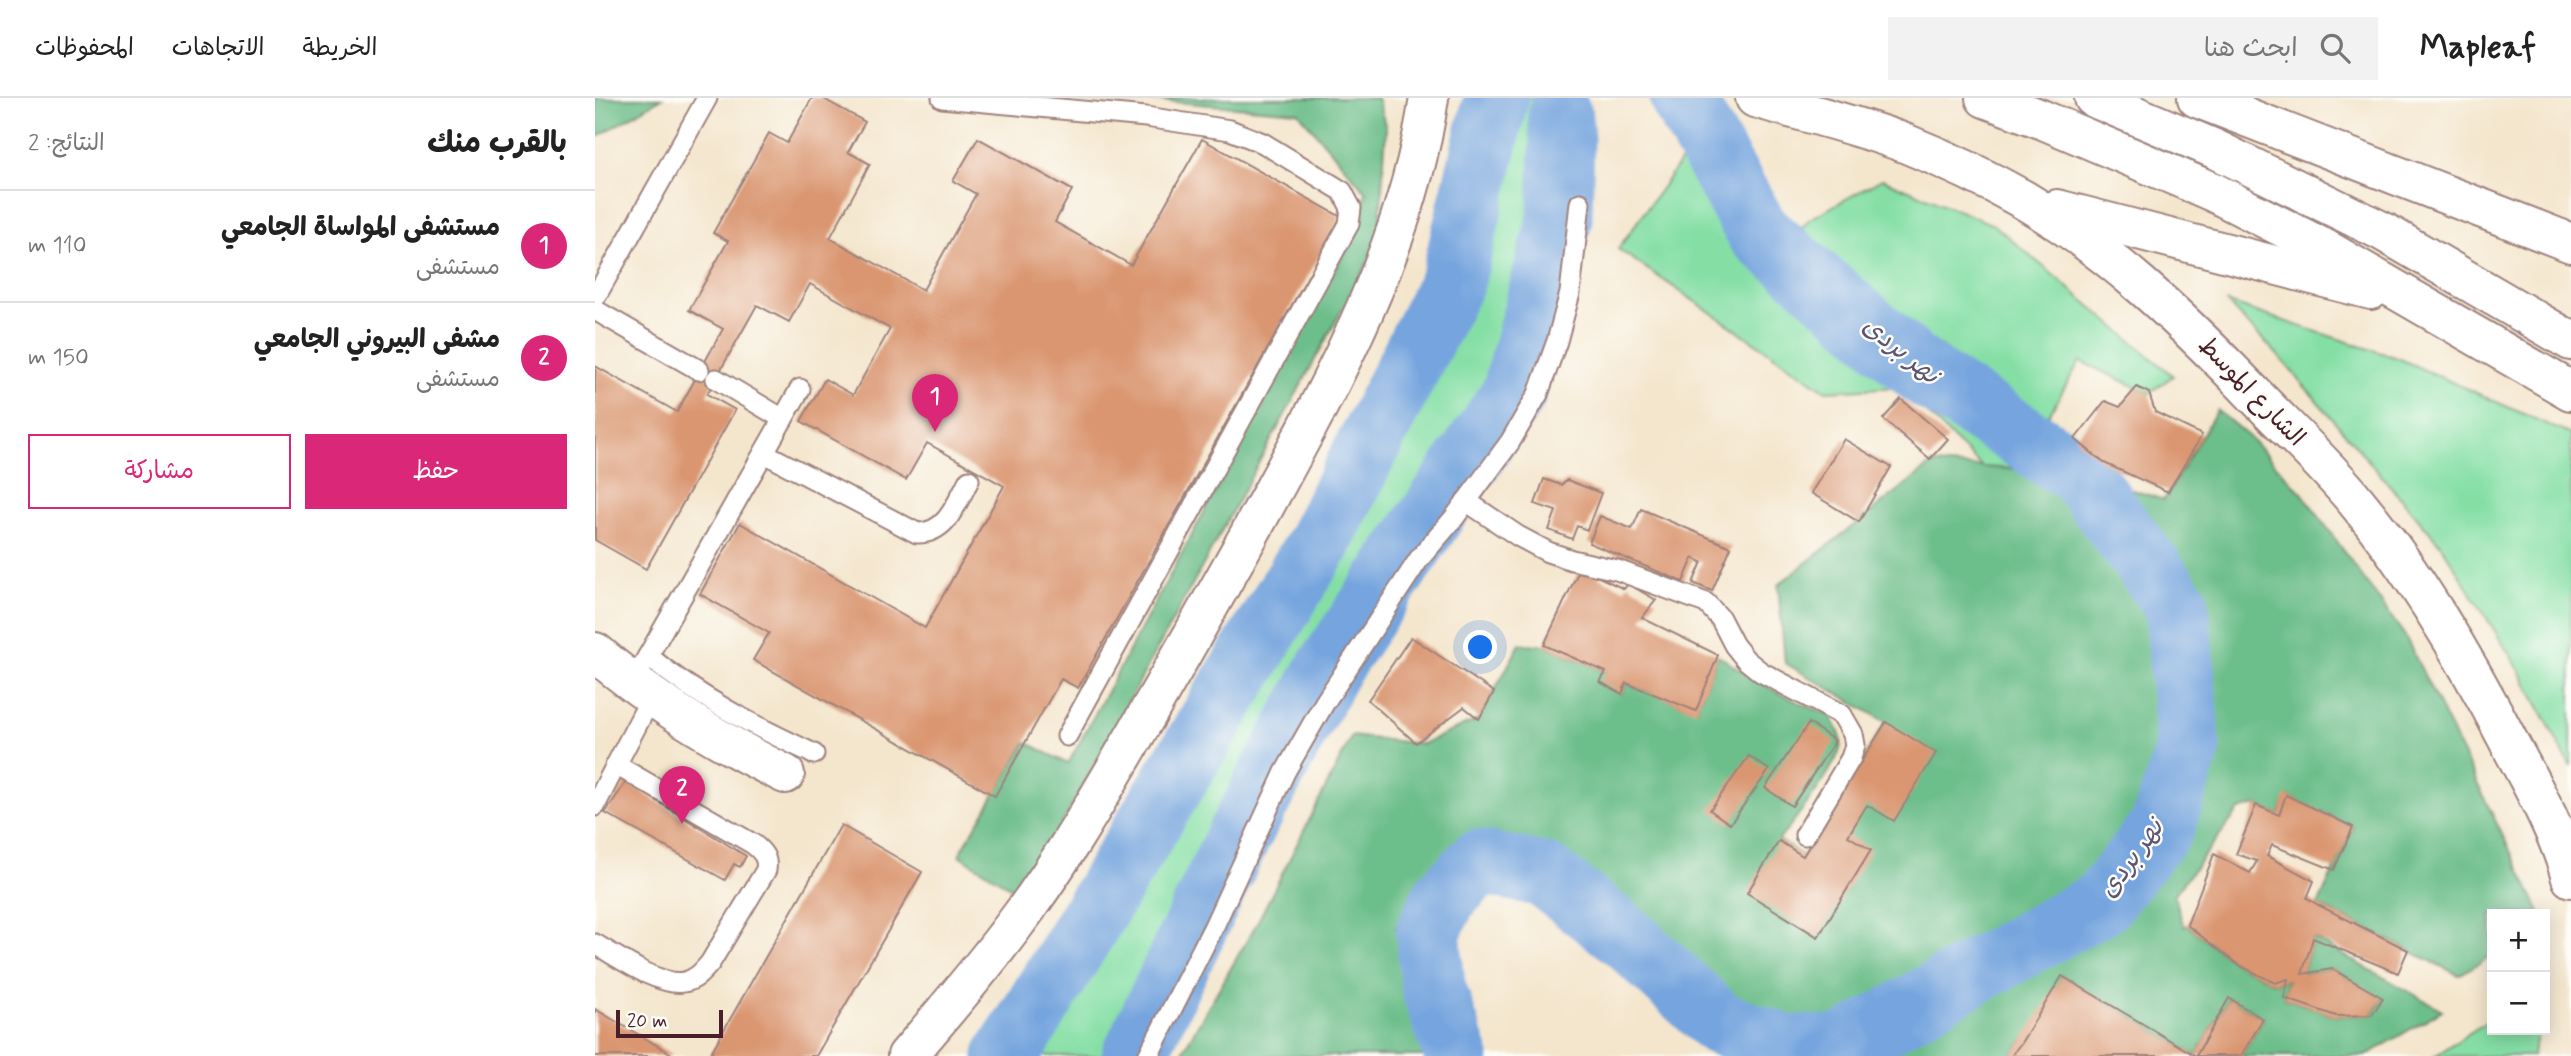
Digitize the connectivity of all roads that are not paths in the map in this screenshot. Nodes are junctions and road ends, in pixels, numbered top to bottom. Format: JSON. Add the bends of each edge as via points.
{"nodes":[{"id":1,"x":708,"y":98,"type":"edge"},
{"id":2,"x":942,"y":98,"type":"edge"},
{"id":3,"x":1429,"y":98,"type":"edge"},
{"id":4,"x":1755,"y":98,"type":"edge"},
{"id":5,"x":1985,"y":98,"type":"edge"},
{"id":6,"x":2094,"y":98,"type":"edge"},
{"id":7,"x":2213,"y":105,"type":"edge"},
{"id":8,"x":2215,"y":149,"type":"junction"},
{"id":9,"x":2024,"y":200,"type":"junction"},
{"id":10,"x":1580,"y":203,"type":"dead end"},
{"id":11,"x":2571,"y":243,"type":"edge"},
{"id":12,"x":595,"y":298,"type":"edge"},
{"id":13,"x":2419,"y":303,"type":"junction"},
{"id":14,"x":595,"y":310,"type":"edge"},
{"id":15,"x":2571,"y":341,"type":"edge"},
{"id":16,"x":800,"y":389,"type":"dead end"},
{"id":17,"x":2571,"y":391,"type":"edge"},
{"id":18,"x":783,"y":419,"type":"junction"},
{"id":19,"x":764,"y":453,"type":"junction"},
{"id":20,"x":969,"y":480,"type":"dead end"},
{"id":21,"x":1466,"y":501,"type":"junction"},
{"id":22,"x":595,"y":652,"type":"edge"},
{"id":23,"x":644,"y":679,"type":"junction"},
{"id":24,"x":1067,"y":736,"type":"dead end"},
{"id":25,"x":799,"y":764,"type":"dead end"},
{"id":26,"x":616,"y":765,"type":"junction"},
{"id":27,"x":595,"y":806,"type":"edge"},
{"id":28,"x":1805,"y":835,"type":"dead end"},
{"id":29,"x":2571,"y":878,"type":"edge"},
{"id":30,"x":595,"y":944,"type":"edge"},
{"id":31,"x":907,"y":1056,"type":"edge"},
{"id":32,"x":1148,"y":1056,"type":"edge"}],
"edges":[{"from":1,"to":12,"type":"lane"},
{"from":2,"to":24,"type":"lane","via":[[1146,117],[1230,130],[1263,143],[1342,191],[1351,208],[1349,223]]},
{"from":3,"to":31,"type":"main road","via":[[1412,179],[1373,292],[1259,516],[1179,662],[1053,869],[1014,926]]},
{"from":4,"to":9,"type":"main road","name":"الشارع الموسط","via":[[1905,143]]},
{"from":5,"to":13,"type":"main road","via":[[2213,192]]},
{"from":6,"to":8,"type":"main road"},
{"from":7,"to":8,"type":"main road"},
{"from":7,"to":11,"type":"main road"},
{"from":8,"to":15,"type":"main road","via":[[2384,232]]},
{"from":9,"to":13,"type":"main road"},
{"from":9,"to":29,"type":"main road","name":"الشارع الموسط","via":[[2080,236],[2163,303],[2355,499],[2451,639],[2494,713],[2532,785]]},
{"from":10,"to":21,"type":"lane","via":[[1570,293],[1538,394],[1510,442]]},
{"from":13,"to":17,"type":"main road"},
{"from":14,"to":18,"type":"lane"},
{"from":16,"to":18,"type":"lane"},
{"from":18,"to":19,"type":"lane"},
{"from":19,"to":20,"type":"lane","via":[[917,533],[942,525]]},
{"from":19,"to":23,"type":"lane"},
{"from":21,"to":28,"type":"lane","via":[[1548,552],[1617,570],[1706,603],[1746,660],[1842,715],[1853,734],[1851,758]]},
{"from":21,"to":32,"type":"lane","via":[[1419,559],[1325,702],[1285,772]]},
{"from":22,"to":23,"type":"main road"},
{"from":23,"to":25,"type":"main road","via":[[739,752]]},
{"from":23,"to":26,"type":"lane"},
{"from":26,"to":27,"type":"lane"},
{"from":26,"to":30,"type":"lane","via":[[753,844],[767,863],[711,963],[686,982],[656,978]]}]}
